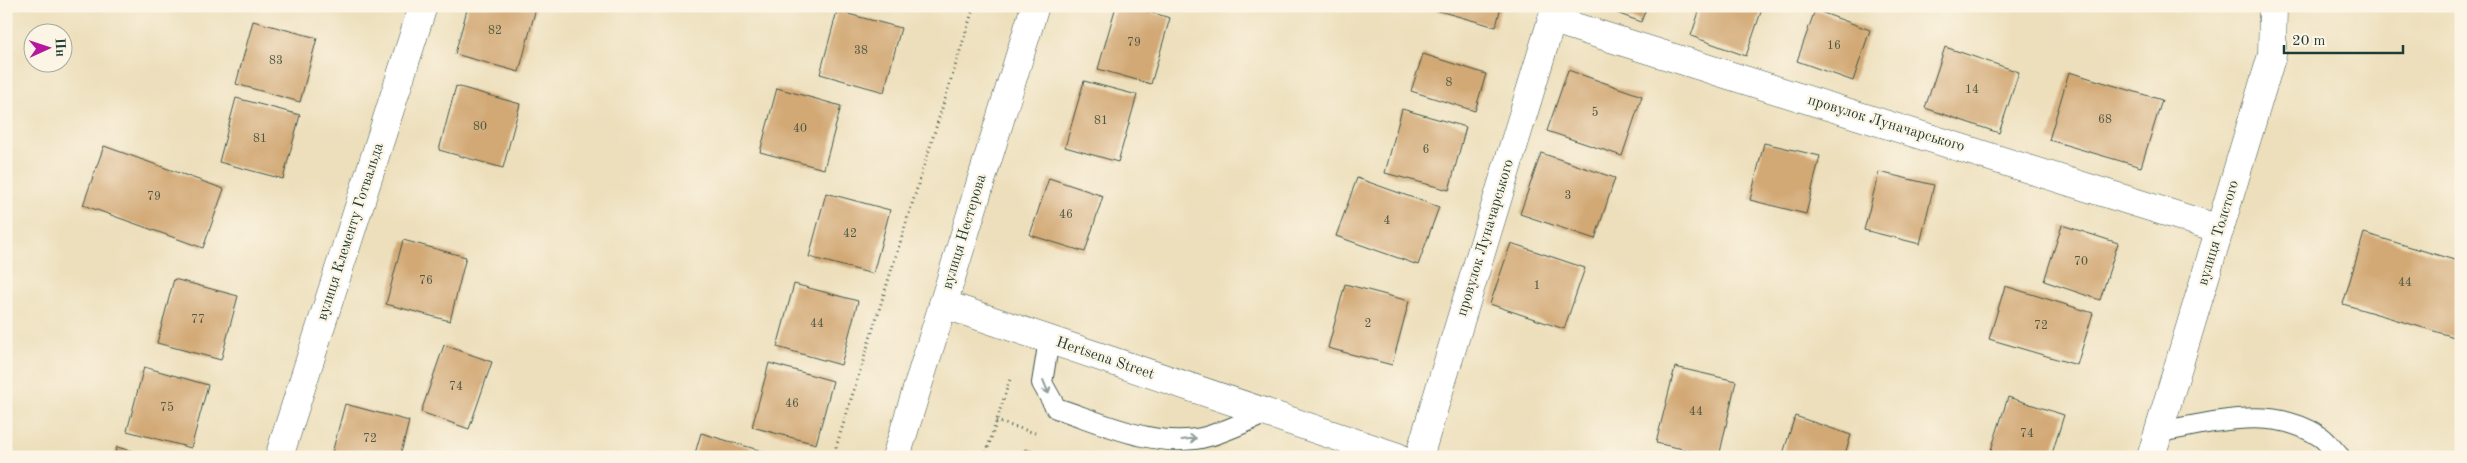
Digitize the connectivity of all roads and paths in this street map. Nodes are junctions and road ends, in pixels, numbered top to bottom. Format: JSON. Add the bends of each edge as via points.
{"nodes":[{"id":1,"x":423,"y":6,"type":"edge"},
{"id":2,"x":974,"y":6,"type":"edge"},
{"id":3,"x":1035,"y":6,"type":"edge"},
{"id":4,"x":2273,"y":6,"type":"edge"},
{"id":5,"x":1554,"y":13,"type":"edge"},
{"id":6,"x":2220,"y":229,"type":"junction"},
{"id":7,"x":943,"y":304,"type":"junction"},
{"id":8,"x":1037,"y":337,"type":"junction"},
{"id":9,"x":1266,"y":413,"type":"junction"},
{"id":10,"x":2155,"y":444,"type":"edge"},
{"id":11,"x":280,"y":457,"type":"edge"},
{"id":12,"x":833,"y":457,"type":"edge"},
{"id":13,"x":896,"y":457,"type":"edge"},
{"id":14,"x":985,"y":457,"type":"edge"},
{"id":15,"x":1398,"y":457,"type":"edge"},
{"id":16,"x":1419,"y":457,"type":"edge"},
{"id":17,"x":2340,"y":457,"type":"edge"}],
"edges":[{"from":1,"to":11,"type":"street","name":"вулиця Клементу Готвальда"},
{"from":2,"to":12,"type":"path"},
{"from":3,"to":7,"type":"street","name":"вулиця Нестерова"},
{"from":4,"to":6,"type":"street","name":"вулиця Толстого","via":[[2272,55]]},
{"from":5,"to":6,"type":"street","name":"провулок Луначарського"},
{"from":5,"to":16,"type":"street","name":"провулок Луначарського"},
{"from":6,"to":10,"type":"street","name":"вулиця Толстого"},
{"from":7,"to":8,"type":"street","name":"Hertsena Street"},
{"from":7,"to":13,"type":"street","name":"вулиця Нестерова"},
{"from":8,"to":9,"type":"street","name":"Hertsena Street"},
{"from":8,"to":9,"type":"lane","one_way":true,"via":[[1042,383],[1056,408],[1141,436],[1172,441],[1208,436]]},
{"from":8,"to":14,"type":"path"},
{"from":9,"to":15,"type":"street","name":"Hertsena Street"},
{"from":10,"to":17,"type":"lane","via":[[2254,418],[2288,421],[2322,438]]}]}
